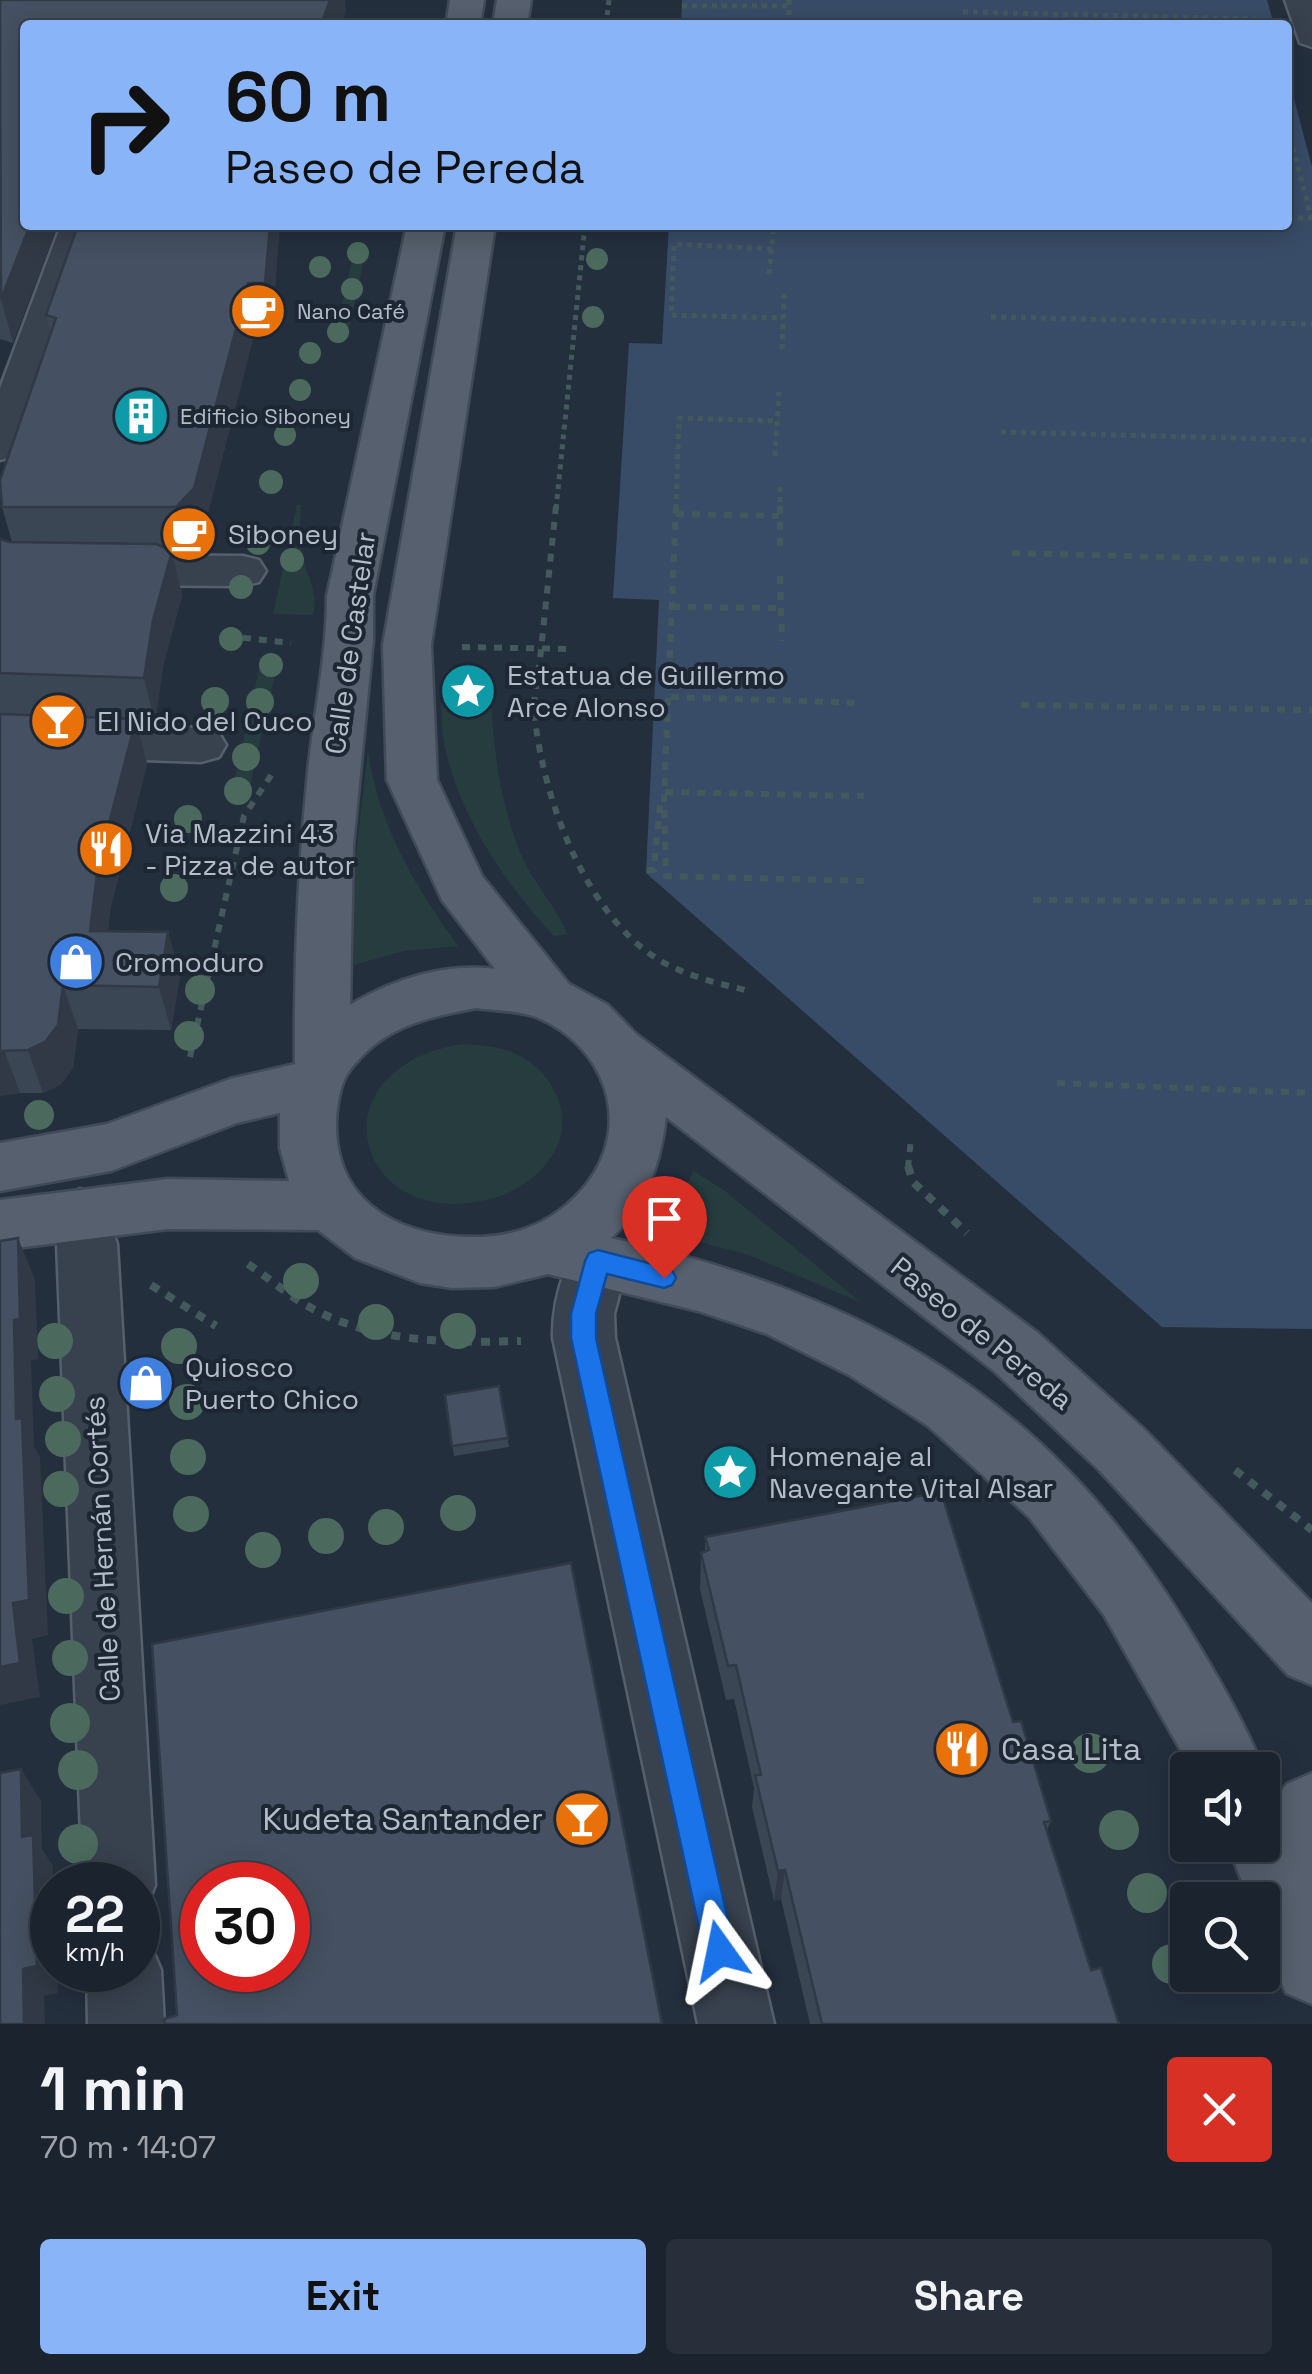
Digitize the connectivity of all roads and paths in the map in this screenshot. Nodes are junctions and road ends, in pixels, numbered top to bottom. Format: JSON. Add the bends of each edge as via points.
{"nodes":[{"id":1,"x":789,"y":3,"type":"edge"},
{"id":2,"x":682,"y":6,"type":"dead end"},
{"id":3,"x":963,"y":12,"type":"dead end"},
{"id":4,"x":1258,"y":19,"type":"dead end"},
{"id":5,"x":1292,"y":143,"type":"edge"},
{"id":6,"x":1312,"y":220,"type":"edge"},
{"id":7,"x":78,"y":230,"type":"edge"},
{"id":8,"x":425,"y":230,"type":"edge"},
{"id":9,"x":475,"y":230,"type":"edge"},
{"id":10,"x":585,"y":230,"type":"edge"},
{"id":11,"x":773,"y":232,"type":"dead end"},
{"id":12,"x":772,"y":248,"type":"junction"},
{"id":13,"x":770,"y":274,"type":"dead end"},
{"id":14,"x":784,"y":293,"type":"dead end"},
{"id":15,"x":990,"y":317,"type":"dead end"},
{"id":16,"x":783,"y":318,"type":"junction"},
{"id":17,"x":1312,"y":324,"type":"edge"},
{"id":18,"x":782,"y":349,"type":"dead end"},
{"id":19,"x":779,"y":392,"type":"dead end"},
{"id":20,"x":778,"y":421,"type":"junction"},
{"id":21,"x":1001,"y":432,"type":"dead end"},
{"id":22,"x":1312,"y":440,"type":"edge"},
{"id":23,"x":0,"y":447,"type":"edge"},
{"id":24,"x":776,"y":456,"type":"dead end"},
{"id":25,"x":780,"y":486,"type":"dead end"},
{"id":26,"x":676,"y":514,"type":"junction"},
{"id":27,"x":780,"y":516,"type":"junction"},
{"id":28,"x":780,"y":548,"type":"dead end"},
{"id":29,"x":1012,"y":553,"type":"dead end"},
{"id":30,"x":1312,"y":562,"type":"edge"},
{"id":31,"x":59,"y":569,"type":"edge"},
{"id":32,"x":243,"y":572,"type":"dead end"},
{"id":33,"x":780,"y":576,"type":"dead end"},
{"id":34,"x":672,"y":607,"type":"junction"},
{"id":35,"x":780,"y":608,"type":"junction"},
{"id":36,"x":227,"y":636,"type":"dead end"},
{"id":37,"x":782,"y":640,"type":"dead end"},
{"id":38,"x":456,"y":646,"type":"dead end"},
{"id":39,"x":541,"y":649,"type":"junction"},
{"id":40,"x":570,"y":649,"type":"dead end"},
{"id":41,"x":289,"y":658,"type":"dead end"},
{"id":42,"x":671,"y":698,"type":"junction"},
{"id":43,"x":862,"y":704,"type":"dead end"},
{"id":44,"x":1021,"y":705,"type":"dead end"},
{"id":45,"x":1312,"y":710,"type":"edge"},
{"id":46,"x":0,"y":738,"type":"edge"},
{"id":47,"x":201,"y":745,"type":"dead end"},
{"id":48,"x":275,"y":770,"type":"dead end"},
{"id":49,"x":665,"y":794,"type":"junction"},
{"id":50,"x":864,"y":796,"type":"dead end"},
{"id":51,"x":647,"y":870,"type":"dead end"},
{"id":52,"x":866,"y":881,"type":"dead end"},
{"id":53,"x":1034,"y":900,"type":"dead end"},
{"id":54,"x":1312,"y":902,"type":"edge"},
{"id":55,"x":749,"y":991,"type":"dead end"},
{"id":56,"x":548,"y":999,"type":"junction"},
{"id":57,"x":619,"y":1050,"type":"junction"},
{"id":58,"x":188,"y":1065,"type":"dead end"},
{"id":59,"x":320,"y":1074,"type":"junction"},
{"id":60,"x":1056,"y":1084,"type":"dead end"},
{"id":61,"x":1312,"y":1093,"type":"edge"},
{"id":62,"x":0,"y":1167,"type":"edge"},
{"id":63,"x":332,"y":1206,"type":"junction"},
{"id":64,"x":0,"y":1226,"type":"edge"},
{"id":65,"x":95,"y":1248,"type":"junction"},
{"id":66,"x":573,"y":1255,"type":"junction"},
{"id":67,"x":244,"y":1261,"type":"dead end"},
{"id":68,"x":216,"y":1326,"type":"dead end"},
{"id":69,"x":584,"y":1338,"type":"junction"},
{"id":70,"x":1312,"y":1652,"type":"edge"},
{"id":71,"x":1220,"y":1752,"type":"edge"},
{"id":72,"x":1312,"y":1808,"type":"edge"},
{"id":73,"x":118,"y":1862,"type":"edge"},
{"id":74,"x":1273,"y":1866,"type":"edge"},
{"id":75,"x":1312,"y":1966,"type":"edge"},
{"id":76,"x":125,"y":1992,"type":"edge"},
{"id":77,"x":126,"y":2024,"type":"edge"},
{"id":78,"x":736,"y":2024,"type":"edge"}],
"edges":[{"from":1,"to":2,"type":"path"},
{"from":3,"to":4,"type":"path"},
{"from":5,"to":6,"type":"path"},
{"from":7,"to":23,"type":"street"},
{"from":8,"to":59,"type":"main road","name":"Calle de Castelar","via":[[350,596],[333,770]]},
{"from":9,"to":56,"type":"main road","name":"Calle de Castelar","via":[[407,644],[412,780],[462,886]]},
{"from":10,"to":39,"type":"path"},
{"from":11,"to":12,"type":"path"},
{"from":12,"to":13,"type":"path"},
{"from":12,"to":16,"type":"path","via":[[674,244],[671,315]]},
{"from":14,"to":16,"type":"path"},
{"from":15,"to":17,"type":"path"},
{"from":16,"to":18,"type":"path"},
{"from":19,"to":20,"type":"path"},
{"from":20,"to":24,"type":"path"},
{"from":20,"to":26,"type":"path","via":[[679,418]]},
{"from":21,"to":22,"type":"path"},
{"from":25,"to":27,"type":"path"},
{"from":26,"to":27,"type":"path"},
{"from":26,"to":34,"type":"path"},
{"from":27,"to":28,"type":"path"},
{"from":29,"to":30,"type":"path"},
{"from":31,"to":32,"type":"street"},
{"from":33,"to":35,"type":"path"},
{"from":34,"to":35,"type":"path"},
{"from":34,"to":42,"type":"path"},
{"from":35,"to":37,"type":"path"},
{"from":36,"to":41,"type":"path","via":[[291,640]]},
{"from":38,"to":39,"type":"path"},
{"from":39,"to":40,"type":"path"},
{"from":39,"to":55,"type":"path","via":[[534,716],[557,816],[588,885],[609,918],[648,952],[690,976]]},
{"from":42,"to":43,"type":"path"},
{"from":42,"to":49,"type":"path"},
{"from":44,"to":45,"type":"path"},
{"from":46,"to":47,"type":"street"},
{"from":48,"to":58,"type":"path","via":[[244,816]]},
{"from":49,"to":50,"type":"path"},
{"from":49,"to":51,"type":"path","via":[[654,870]]},
{"from":49,"to":52,"type":"path","via":[[666,876]]},
{"from":53,"to":54,"type":"path"},
{"from":56,"to":57,"type":"main road","via":[[582,1016]]},
{"from":56,"to":59,"type":"main road","via":[[476,987],[403,1002],[342,1040]]},
{"from":57,"to":66,"type":"main road","via":[[639,1094],[638,1144],[615,1194],[573,1234]]},
{"from":57,"to":70,"type":"main road","name":"Paseo de Pereda","via":[[1016,1352],[1150,1478]]},
{"from":59,"to":62,"type":"main road","via":[[111,1147]]},
{"from":59,"to":63,"type":"main road","via":[[307,1122],[310,1166]]},
{"from":60,"to":61,"type":"path"},
{"from":63,"to":65,"type":"main road","via":[[168,1204]]},
{"from":63,"to":66,"type":"main road","via":[[355,1228],[417,1259],[491,1264]]},
{"from":64,"to":65,"type":"main road"},
{"from":65,"to":68,"type":"path"},
{"from":65,"to":73,"type":"street","name":"Calle de Hernán Cortés"},
{"from":66,"to":69,"type":"street"},
{"from":66,"to":71,"type":"main road","via":[[748,1300],[881,1361],[947,1405],[1052,1496],[1132,1600]]},
{"from":67,"to":69,"type":"path","via":[[313,1309],[377,1334],[462,1343]]},
{"from":69,"to":78,"type":"street"},
{"from":72,"to":74,"type":"main road"},
{"from":74,"to":75,"type":"main road"},
{"from":76,"to":77,"type":"street"}]}
